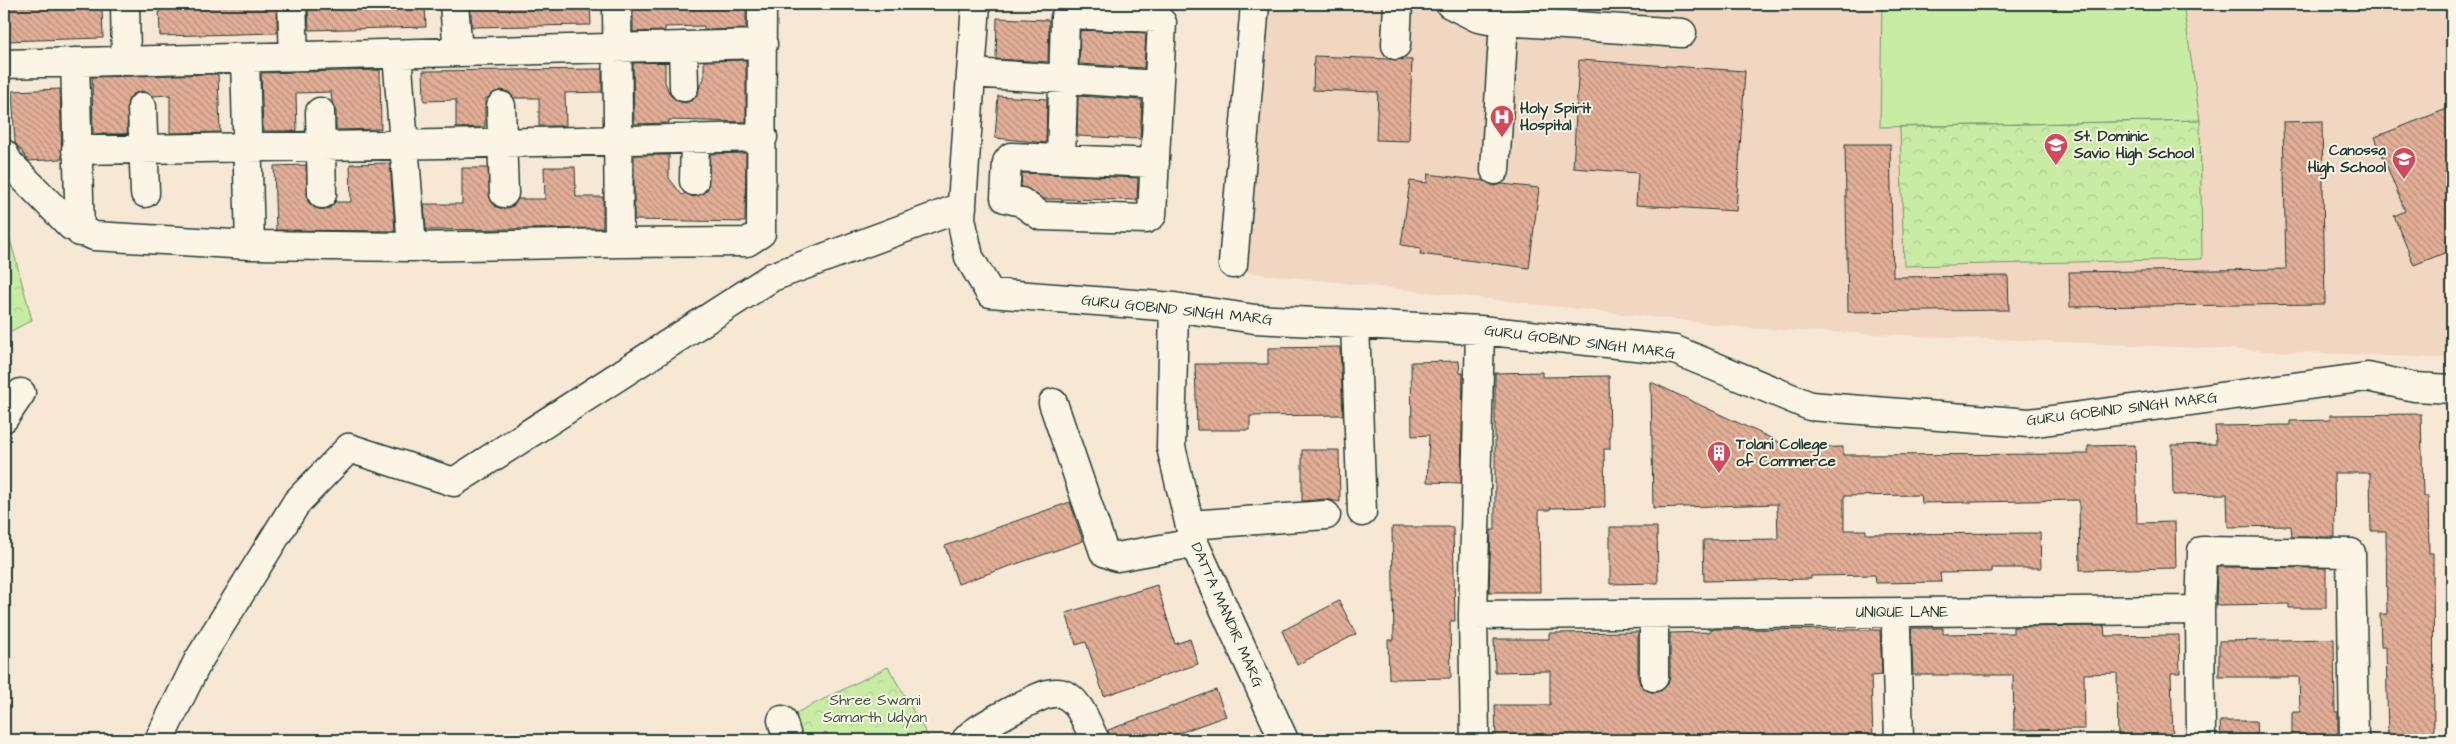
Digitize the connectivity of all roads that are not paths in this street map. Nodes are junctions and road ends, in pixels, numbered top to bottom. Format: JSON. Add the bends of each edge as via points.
{"nodes":[{"id":1,"x":125,"y":4,"type":"edge"},
{"id":2,"x":292,"y":4,"type":"edge"},
{"id":3,"x":454,"y":4,"type":"edge"},
{"id":4,"x":616,"y":4,"type":"edge"},
{"id":5,"x":762,"y":4,"type":"edge"},
{"id":6,"x":976,"y":4,"type":"edge"},
{"id":7,"x":1255,"y":4,"type":"edge"},
{"id":8,"x":1398,"y":4,"type":"edge"},
{"id":9,"x":1450,"y":4,"type":"edge"},
{"id":10,"x":1504,"y":21,"type":"junction"},
{"id":11,"x":1682,"y":33,"type":"dead end"},
{"id":12,"x":763,"y":44,"type":"junction"},
{"id":13,"x":1396,"y":45,"type":"dead end"},
{"id":14,"x":683,"y":46,"type":"junction"},
{"id":15,"x":617,"y":48,"type":"junction"},
{"id":16,"x":458,"y":52,"type":"junction"},
{"id":17,"x":397,"y":54,"type":"junction"},
{"id":18,"x":294,"y":56,"type":"junction"},
{"id":19,"x":245,"y":58,"type":"junction"},
{"id":20,"x":126,"y":60,"type":"junction"},
{"id":21,"x":75,"y":62,"type":"junction"},
{"id":22,"x":4,"y":64,"type":"edge"},
{"id":23,"x":971,"y":73,"type":"junction"},
{"id":24,"x":1063,"y":79,"type":"junction"},
{"id":25,"x":1158,"y":86,"type":"junction"},
{"id":26,"x":684,"y":87,"type":"dead end"},
{"id":27,"x":142,"y":106,"type":"dead end"},
{"id":28,"x":501,"y":106,"type":"dead end"},
{"id":29,"x":320,"y":112,"type":"dead end"},
{"id":30,"x":763,"y":136,"type":"junction"},
{"id":31,"x":695,"y":138,"type":"junction"},
{"id":32,"x":616,"y":139,"type":"junction"},
{"id":33,"x":502,"y":143,"type":"junction"},
{"id":34,"x":321,"y":145,"type":"junction"},
{"id":35,"x":404,"y":145,"type":"junction"},
{"id":36,"x":248,"y":146,"type":"junction"},
{"id":37,"x":144,"y":148,"type":"junction"},
{"id":38,"x":76,"y":150,"type":"junction"},
{"id":39,"x":4,"y":154,"type":"edge"},
{"id":40,"x":1061,"y":158,"type":"junction"},
{"id":41,"x":1155,"y":163,"type":"junction"},
{"id":42,"x":1495,"y":170,"type":"dead end"},
{"id":43,"x":694,"y":181,"type":"dead end"},
{"id":44,"x":145,"y":193,"type":"dead end"},
{"id":45,"x":504,"y":193,"type":"dead end"},
{"id":46,"x":322,"y":194,"type":"dead end"},
{"id":47,"x":962,"y":207,"type":"junction"},
{"id":48,"x":80,"y":232,"type":"junction"},
{"id":49,"x":619,"y":243,"type":"junction"},
{"id":50,"x":250,"y":245,"type":"junction"},
{"id":51,"x":412,"y":246,"type":"junction"},
{"id":52,"x":1233,"y":264,"type":"dead end"},
{"id":53,"x":1174,"y":307,"type":"junction"},
{"id":54,"x":1355,"y":324,"type":"junction"},
{"id":55,"x":1480,"y":330,"type":"junction"},
{"id":56,"x":2452,"y":389,"type":"edge"},
{"id":57,"x":21,"y":393,"type":"dead end"},
{"id":58,"x":1053,"y":403,"type":"dead end"},
{"id":59,"x":4,"y":418,"type":"edge"},
{"id":60,"x":1362,"y":512,"type":"dead end"},
{"id":61,"x":1318,"y":524,"type":"dead end"},
{"id":62,"x":1192,"y":535,"type":"junction"},
{"id":63,"x":2200,"y":610,"type":"junction"},
{"id":64,"x":1654,"y":614,"type":"junction"},
{"id":65,"x":1473,"y":615,"type":"junction"},
{"id":66,"x":1896,"y":630,"type":"dead end"},
{"id":67,"x":1654,"y":677,"type":"dead end"},
{"id":68,"x":159,"y":740,"type":"edge"},
{"id":69,"x":966,"y":740,"type":"edge"},
{"id":70,"x":1094,"y":740,"type":"edge"},
{"id":71,"x":1284,"y":740,"type":"edge"},
{"id":72,"x":1475,"y":740,"type":"edge"},
{"id":73,"x":1899,"y":740,"type":"edge"},
{"id":74,"x":2202,"y":740,"type":"edge"},
{"id":75,"x":2354,"y":740,"type":"edge"}],
"edges":[{"from":1,"to":20,"type":"street"},
{"from":2,"to":18,"type":"street"},
{"from":3,"to":16,"type":"street"},
{"from":4,"to":15,"type":"street"},
{"from":5,"to":12,"type":"street"},
{"from":6,"to":23,"type":"street","name":"GURU GOBIND SINGH MARG"},
{"from":7,"to":52,"type":"street"},
{"from":8,"to":13,"type":"street"},
{"from":9,"to":10,"type":"street","via":[[1478,18]]},
{"from":10,"to":11,"type":"street"},
{"from":10,"to":42,"type":"street"},
{"from":12,"to":14,"type":"street"},
{"from":12,"to":30,"type":"street"},
{"from":14,"to":15,"type":"street"},
{"from":14,"to":26,"type":"street"},
{"from":15,"to":16,"type":"street"},
{"from":15,"to":32,"type":"street"},
{"from":16,"to":17,"type":"street"},
{"from":17,"to":18,"type":"street"},
{"from":17,"to":35,"type":"street"},
{"from":18,"to":19,"type":"street"},
{"from":19,"to":20,"type":"street"},
{"from":19,"to":36,"type":"street"},
{"from":20,"to":21,"type":"street"},
{"from":21,"to":22,"type":"street"},
{"from":21,"to":38,"type":"street"},
{"from":23,"to":24,"type":"street"},
{"from":23,"to":47,"type":"street","name":"GURU GOBIND SINGH MARG"},
{"from":24,"to":25,"type":"street"},
{"from":24,"to":25,"type":"street","via":[[1064,18],[1067,14],[1158,18],[1162,23]]},
{"from":24,"to":40,"type":"street"},
{"from":25,"to":41,"type":"street"},
{"from":27,"to":37,"type":"street"},
{"from":28,"to":33,"type":"street"},
{"from":29,"to":34,"type":"street"},
{"from":30,"to":31,"type":"street"},
{"from":30,"to":49,"type":"street","via":[[763,228],[756,237],[747,242]]},
{"from":31,"to":32,"type":"street"},
{"from":31,"to":43,"type":"street"},
{"from":32,"to":33,"type":"street"},
{"from":32,"to":49,"type":"street"},
{"from":33,"to":35,"type":"street"},
{"from":33,"to":45,"type":"street"},
{"from":34,"to":35,"type":"street"},
{"from":34,"to":36,"type":"street"},
{"from":34,"to":46,"type":"street"},
{"from":35,"to":51,"type":"street"},
{"from":36,"to":37,"type":"street"},
{"from":36,"to":50,"type":"street"},
{"from":37,"to":38,"type":"street"},
{"from":37,"to":44,"type":"street"},
{"from":38,"to":48,"type":"street"},
{"from":39,"to":48,"type":"street","via":[[9,164]]},
{"from":40,"to":41,"type":"street"},
{"from":40,"to":41,"type":"street","via":[[1009,158],[1005,198],[1021,202],[1041,216],[1148,218],[1153,213]]},
{"from":47,"to":53,"type":"street","name":"GURU GOBIND SINGH MARG","via":[[969,257],[990,293]]},
{"from":47,"to":68,"type":"street","via":[[772,277],[454,482],[349,448],[297,502],[198,661]]},
{"from":48,"to":50,"type":"street","via":[[94,236]]},
{"from":49,"to":51,"type":"street"},
{"from":50,"to":51,"type":"street"},
{"from":53,"to":54,"type":"street","name":"GURU GOBIND SINGH MARG","via":[[1255,319]]},
{"from":53,"to":62,"type":"street","name":"DATTA MANDIR MARG","via":[[1171,447]]},
{"from":54,"to":55,"type":"street","name":"GURU GOBIND SINGH MARG"},
{"from":54,"to":60,"type":"street"},
{"from":55,"to":56,"type":"street","name":"GURU GOBIND SINGH MARG","via":[[1675,350],[1810,406],[2029,423],[2367,377],[2414,387]]},
{"from":55,"to":65,"type":"street"},
{"from":57,"to":59,"type":"street"},
{"from":58,"to":62,"type":"street","via":[[1104,552],[1117,557]]},
{"from":61,"to":62,"type":"street"},
{"from":62,"to":71,"type":"street","name":"DATTA MANDIR MARG"},
{"from":63,"to":64,"type":"street","name":"UNIQUE LANE"},
{"from":63,"to":74,"type":"street"},
{"from":63,"to":75,"type":"street","via":[[2202,551],[2351,552]]},
{"from":64,"to":65,"type":"street","name":"UNIQUE LANE"},
{"from":64,"to":67,"type":"street"},
{"from":65,"to":72,"type":"street"},
{"from":66,"to":73,"type":"street"},
{"from":69,"to":70,"type":"street","via":[[972,733],[1047,694],[1061,693],[1071,697]]}]}
